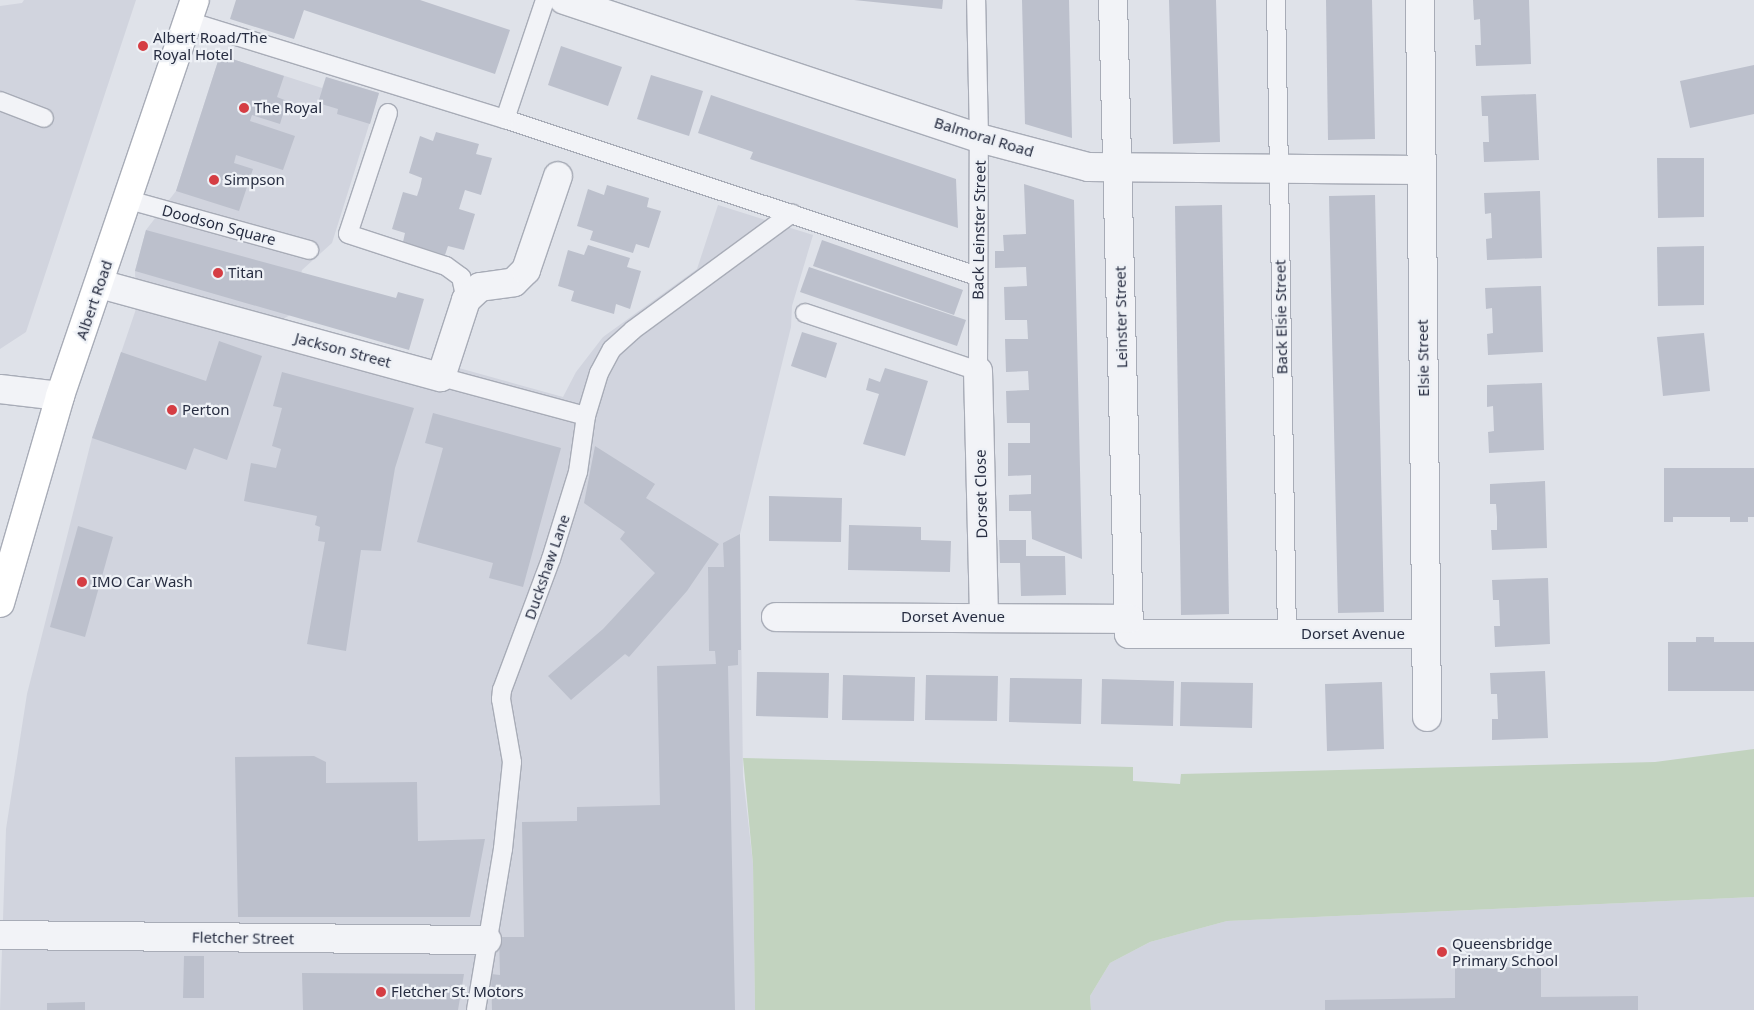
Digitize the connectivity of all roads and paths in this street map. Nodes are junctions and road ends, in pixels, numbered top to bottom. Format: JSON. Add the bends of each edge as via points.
{"nodes":[{"id":1,"x":544,"y":0,"type":"edge"},
{"id":2,"x":564,"y":0,"type":"edge"},
{"id":3,"x":976,"y":0,"type":"edge"},
{"id":4,"x":1113,"y":0,"type":"edge"},
{"id":5,"x":1276,"y":0,"type":"edge"},
{"id":6,"x":1420,"y":0,"type":"edge"},
{"id":7,"x":192,"y":11,"type":"edge"},
{"id":8,"x":0,"y":101,"type":"edge"},
{"id":9,"x":388,"y":113,"type":"dead end"},
{"id":10,"x":44,"y":118,"type":"dead end"},
{"id":11,"x":504,"y":119,"type":"junction"},
{"id":12,"x":980,"y":138,"type":"junction"},
{"id":13,"x":1118,"y":170,"type":"junction"},
{"id":14,"x":1279,"y":170,"type":"junction"},
{"id":15,"x":1421,"y":170,"type":"junction"},
{"id":16,"x":558,"y":176,"type":"dead end"},
{"id":17,"x":128,"y":200,"type":"junction"},
{"id":18,"x":792,"y":212,"type":"junction"},
{"id":19,"x":309,"y":250,"type":"dead end"},
{"id":20,"x":978,"y":276,"type":"junction"},
{"id":21,"x":100,"y":284,"type":"junction"},
{"id":22,"x":466,"y":300,"type":"junction"},
{"id":23,"x":805,"y":313,"type":"dead end"},
{"id":24,"x":978,"y":371,"type":"junction"},
{"id":25,"x":441,"y":377,"type":"junction"},
{"id":26,"x":0,"y":389,"type":"edge"},
{"id":27,"x":60,"y":396,"type":"junction"},
{"id":28,"x":586,"y":416,"type":"junction"},
{"id":29,"x":0,"y":603,"type":"edge"},
{"id":30,"x":776,"y":617,"type":"dead end"},
{"id":31,"x":984,"y":618,"type":"junction"},
{"id":32,"x":1129,"y":626,"type":"junction"},
{"id":33,"x":1287,"y":634,"type":"junction"},
{"id":34,"x":1426,"y":634,"type":"junction"},
{"id":35,"x":1427,"y":717,"type":"dead end"},
{"id":36,"x":0,"y":935,"type":"edge"},
{"id":37,"x":487,"y":940,"type":"junction"},
{"id":38,"x":476,"y":1010,"type":"edge"}],
"edges":[{"from":1,"to":11,"type":"lane"},
{"from":2,"to":12,"type":"street","name":"Balmoral Road"},
{"from":3,"to":12,"type":"lane","name":"Back Leinster Street"},
{"from":4,"to":13,"type":"street","name":"Leinster Street"},
{"from":5,"to":14,"type":"lane","name":"Back Elsie Street"},
{"from":6,"to":15,"type":"street","name":"Elsie Street"},
{"from":7,"to":11,"type":"lane"},
{"from":7,"to":17,"type":"main road","name":"Albert Road"},
{"from":8,"to":10,"type":"lane"},
{"from":9,"to":22,"type":"lane","via":[[348,234],[446,266],[461,277]]},
{"from":11,"to":18,"type":"lane"},
{"from":12,"to":13,"type":"street","name":"Balmoral Road","via":[[1088,167]]},
{"from":12,"to":20,"type":"lane","name":"Back Leinster Street"},
{"from":13,"to":14,"type":"street","name":"Balmoral Road"},
{"from":13,"to":32,"type":"street","name":"Leinster Street"},
{"from":14,"to":15,"type":"street","name":"Balmoral Road"},
{"from":14,"to":33,"type":"lane","name":"Back Elsie Street"},
{"from":15,"to":34,"type":"street","name":"Elsie Street"},
{"from":16,"to":22,"type":"street","via":[[526,270],[514,282],[480,287]]},
{"from":17,"to":19,"type":"lane","name":"Doodson Square"},
{"from":17,"to":21,"type":"main road","name":"Albert Road"},
{"from":18,"to":20,"type":"lane"},
{"from":18,"to":28,"type":"lane","name":"Duckshaw Lane","via":[[632,330],[612,349],[599,373]]},
{"from":20,"to":24,"type":"lane","name":"Back Leinster Street"},
{"from":21,"to":25,"type":"street","name":"Jackson Street"},
{"from":21,"to":27,"type":"main road","name":"Albert Road"},
{"from":22,"to":25,"type":"street"},
{"from":23,"to":24,"type":"lane"},
{"from":24,"to":31,"type":"street","name":"Dorset Close"},
{"from":25,"to":28,"type":"lane","name":"Jackson Street"},
{"from":26,"to":27,"type":"street"},
{"from":27,"to":29,"type":"main road","name":"Albert Road"},
{"from":28,"to":37,"type":"lane","name":"Duckshaw Lane","via":[[578,472],[502,690],[512,762],[503,848]]},
{"from":30,"to":31,"type":"street","name":"Dorset Avenue"},
{"from":31,"to":32,"type":"street","name":"Dorset Avenue"},
{"from":32,"to":33,"type":"street","name":"Dorset Avenue"},
{"from":33,"to":34,"type":"street","name":"Dorset Avenue"},
{"from":34,"to":35,"type":"street","name":"Elsie Street"},
{"from":36,"to":37,"type":"street","name":"Fletcher Street"},
{"from":37,"to":38,"type":"lane","name":"Duckshaw Lane"}]}
